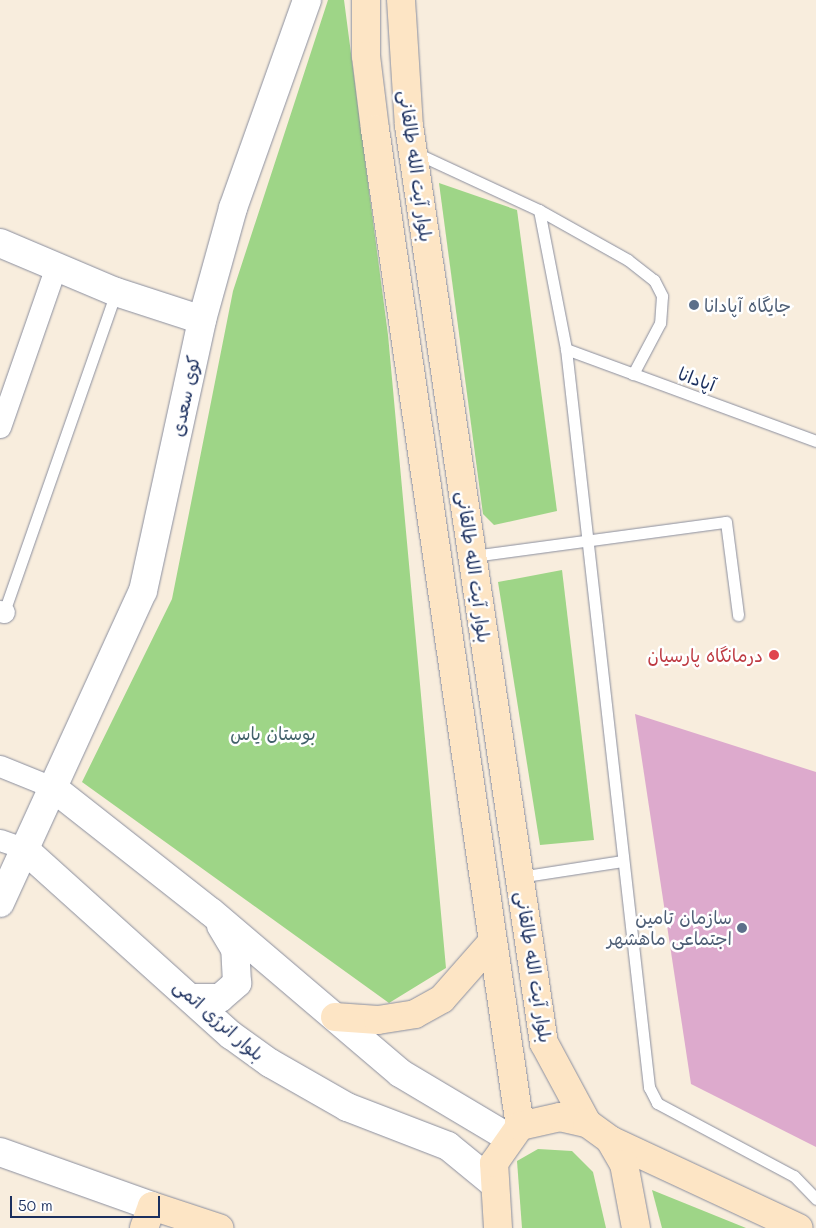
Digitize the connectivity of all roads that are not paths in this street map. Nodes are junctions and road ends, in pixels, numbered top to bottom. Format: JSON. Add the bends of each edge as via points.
{"nodes":[{"id":1,"x":307,"y":0,"type":"edge"},
{"id":2,"x":366,"y":0,"type":"edge"},
{"id":3,"x":401,"y":0,"type":"edge"},
{"id":4,"x":413,"y":152,"type":"junction"},
{"id":5,"x":539,"y":210,"type":"junction"},
{"id":6,"x":0,"y":243,"type":"edge"},
{"id":7,"x":56,"y":266,"type":"junction"},
{"id":8,"x":116,"y":292,"type":"junction"},
{"id":9,"x":202,"y":320,"type":"junction"},
{"id":10,"x":566,"y":349,"type":"junction"},
{"id":11,"x":634,"y":374,"type":"junction"},
{"id":12,"x":0,"y":427,"type":"edge"},
{"id":13,"x":816,"y":441,"type":"edge"},
{"id":14,"x":585,"y":541,"type":"junction"},
{"id":15,"x":472,"y":556,"type":"junction"},
{"id":16,"x":2,"y":611,"type":"edge"},
{"id":17,"x":738,"y":615,"type":"dead end"},
{"id":18,"x":0,"y":766,"type":"edge"},
{"id":19,"x":52,"y":786,"type":"junction"},
{"id":20,"x":11,"y":844,"type":"edge"},
{"id":21,"x":622,"y":861,"type":"junction"},
{"id":22,"x":519,"y":877,"type":"junction"},
{"id":23,"x":0,"y":903,"type":"edge"},
{"id":24,"x":211,"y":912,"type":"junction"},
{"id":25,"x":493,"y":941,"type":"junction"},
{"id":26,"x":193,"y":998,"type":"junction"},
{"id":27,"x":335,"y":1017,"type":"junction"},
{"id":28,"x":587,"y":1123,"type":"junction"},
{"id":29,"x":515,"y":1132,"type":"junction"},
{"id":30,"x":610,"y":1140,"type":"junction"},
{"id":31,"x":0,"y":1152,"type":"edge"},
{"id":32,"x":492,"y":1182,"type":"junction"},
{"id":33,"x":816,"y":1199,"type":"edge"},
{"id":34,"x":148,"y":1217,"type":"edge"},
{"id":35,"x":496,"y":1226,"type":"edge"},
{"id":36,"x":219,"y":1228,"type":"edge"},
{"id":37,"x":636,"y":1228,"type":"edge"},
{"id":38,"x":799,"y":1228,"type":"edge"}],
"edges":[{"from":1,"to":9,"type":"street","name":"کوی سعدی","via":[[233,208]]},
{"from":2,"to":25,"type":"main road","name":"بلوار آیت الله طالقانی","via":[[366,56],[375,129]]},
{"from":3,"to":4,"type":"main road","name":"بلوار آیت الله طالقانی","via":[[402,52]]},
{"from":4,"to":5,"type":"lane"},
{"from":4,"to":15,"type":"main road","name":"بلوار آیت الله طالقانی"},
{"from":5,"to":10,"type":"lane"},
{"from":5,"to":11,"type":"lane","via":[[628,260],[654,280],[662,296],[660,323]]},
{"from":6,"to":7,"type":"street"},
{"from":7,"to":8,"type":"street"},
{"from":7,"to":12,"type":"street"},
{"from":8,"to":9,"type":"street"},
{"from":8,"to":16,"type":"lane"},
{"from":9,"to":19,"type":"street","name":"کوی سعدی","via":[[143,591]]},
{"from":10,"to":11,"type":"lane","name":"آپادانا"},
{"from":10,"to":14,"type":"lane"},
{"from":11,"to":13,"type":"lane","name":"آپادانا"},
{"from":14,"to":15,"type":"lane"},
{"from":14,"to":17,"type":"lane","via":[[726,522]]},
{"from":14,"to":21,"type":"lane"},
{"from":15,"to":22,"type":"main road","name":"بلوار آیت الله طالقانی"},
{"from":18,"to":19,"type":"street"},
{"from":19,"to":20,"type":"street","name":"کوی سعدی"},
{"from":19,"to":24,"type":"street"},
{"from":20,"to":23,"type":"street","name":"کوی سعدی"},
{"from":20,"to":26,"type":"street","name":"بلوار انرژی اتمی"},
{"from":21,"to":22,"type":"lane"},
{"from":21,"to":33,"type":"lane","via":[[649,1087],[656,1103],[794,1176]]},
{"from":22,"to":28,"type":"main road","name":"بلوار آیت الله طالقانی","via":[[544,1043]]},
{"from":24,"to":26,"type":"street","via":[[235,949],[237,984],[220,998]]},
{"from":24,"to":27,"type":"street"},
{"from":25,"to":27,"type":"main road","via":[[442,999],[415,1014],[378,1020]]},
{"from":25,"to":29,"type":"main road","name":"بلوار آیت الله طالقانی"},
{"from":26,"to":32,"type":"street","name":"بلوار انرژی اتمی","via":[[231,1035],[270,1063],[347,1107],[448,1146]]},
{"from":27,"to":29,"type":"street","via":[[400,1073]]},
{"from":28,"to":29,"type":"main road","via":[[560,1117]]},
{"from":28,"to":30,"type":"main road"},
{"from":29,"to":32,"type":"main road","via":[[494,1163]]},
{"from":30,"to":37,"type":"main road","via":[[624,1164]]},
{"from":30,"to":38,"type":"main road"},
{"from":31,"to":34,"type":"street"},
{"from":32,"to":35,"type":"main road"},
{"from":34,"to":36,"type":"main road"}]}
